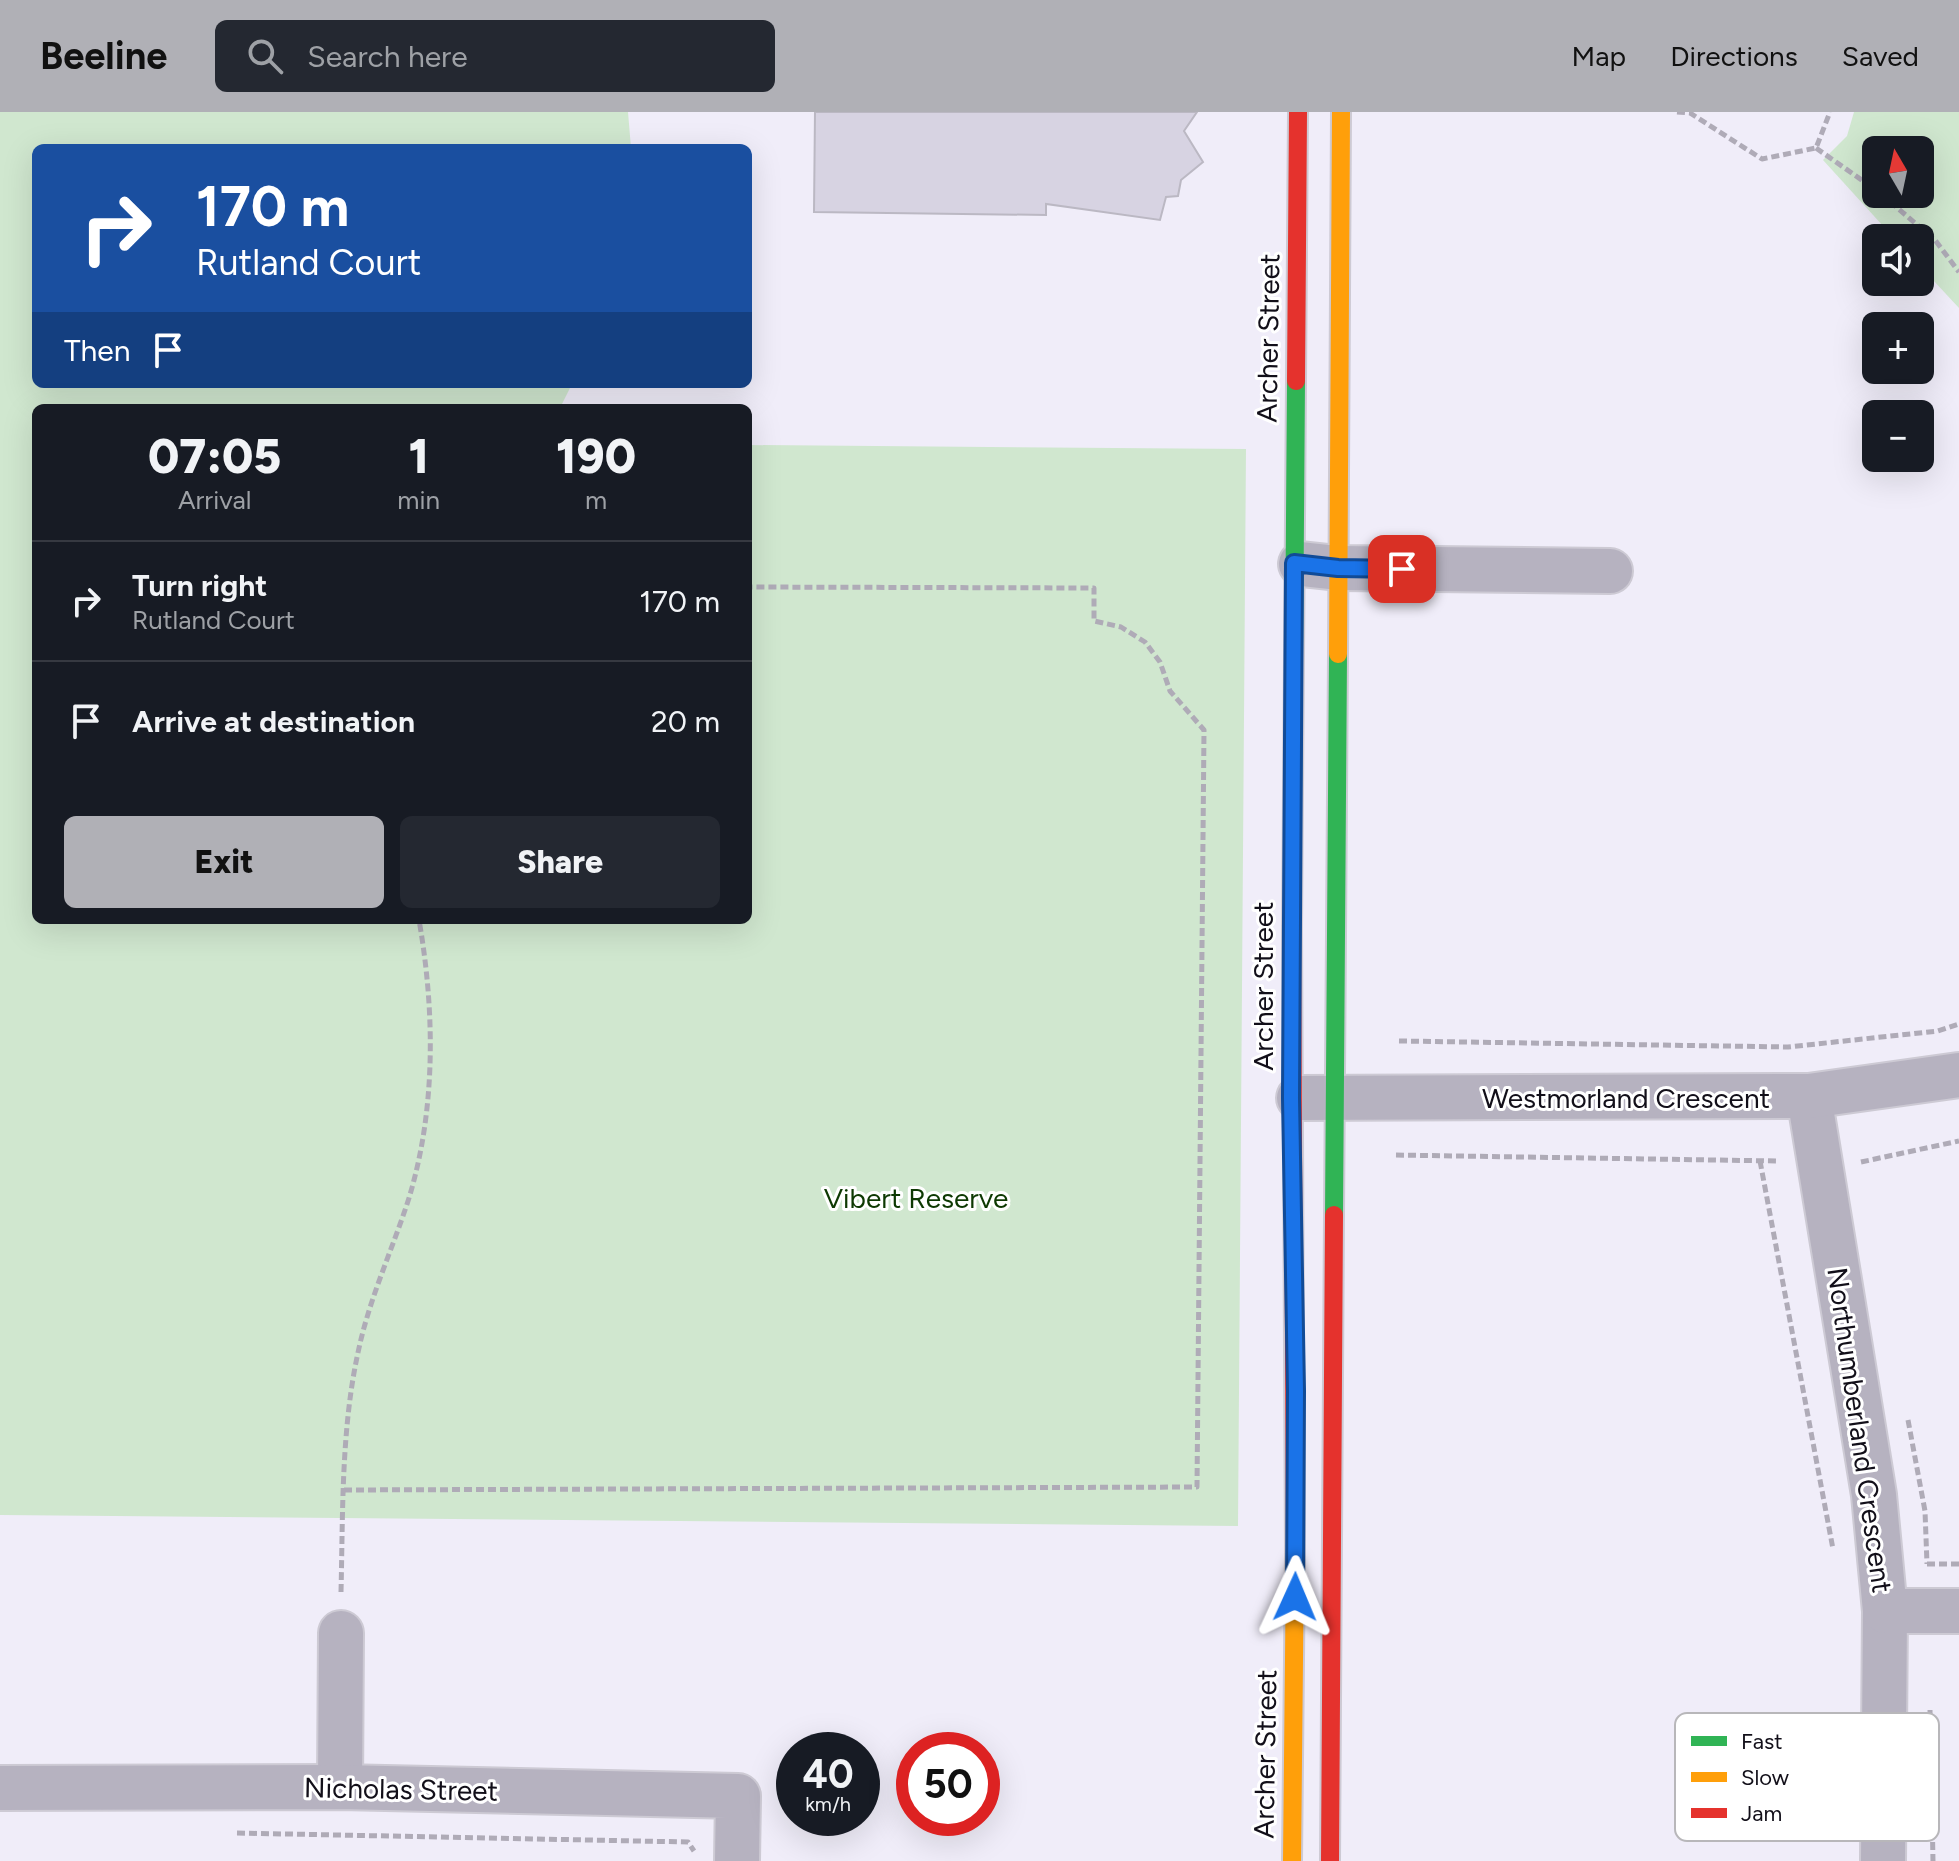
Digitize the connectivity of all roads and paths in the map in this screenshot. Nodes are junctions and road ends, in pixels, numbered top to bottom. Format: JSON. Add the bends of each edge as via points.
{"nodes":[{"id":1,"x":1298,"y":112,"type":"edge"},
{"id":2,"x":1341,"y":112,"type":"edge"},
{"id":3,"x":1677,"y":112,"type":"edge"},
{"id":4,"x":1830,"y":112,"type":"edge"},
{"id":5,"x":1816,"y":148,"type":"junction"},
{"id":6,"x":1862,"y":180,"type":"edge"},
{"id":7,"x":1897,"y":208,"type":"edge"},
{"id":8,"x":1959,"y":272,"type":"edge"},
{"id":9,"x":1294,"y":563,"type":"junction"},
{"id":10,"x":1338,"y":568,"type":"junction"},
{"id":11,"x":1610,"y":571,"type":"dead end"},
{"id":12,"x":752,"y":587,"type":"edge"},
{"id":13,"x":1314,"y":822,"type":"junction"},
{"id":14,"x":420,"y":924,"type":"edge"},
{"id":15,"x":1959,"y":1024,"type":"edge"},
{"id":16,"x":1399,"y":1041,"type":"dead end"},
{"id":17,"x":1959,"y":1075,"type":"edge"},
{"id":18,"x":1809,"y":1096,"type":"junction"},
{"id":19,"x":1333,"y":1097,"type":"junction"},
{"id":20,"x":1291,"y":1098,"type":"junction"},
{"id":21,"x":1959,"y":1141,"type":"edge"},
{"id":22,"x":1396,"y":1155,"type":"dead end"},
{"id":23,"x":1760,"y":1161,"type":"junction"},
{"id":24,"x":1820,"y":1161,"type":"junction"},
{"id":25,"x":1296,"y":1391,"type":"junction"},
{"id":26,"x":1334,"y":1392,"type":"junction"},
{"id":27,"x":344,"y":1490,"type":"junction"},
{"id":28,"x":1835,"y":1560,"type":"dead end"},
{"id":29,"x":1927,"y":1564,"type":"dead end"},
{"id":30,"x":1959,"y":1564,"type":"edge"},
{"id":31,"x":1885,"y":1611,"type":"junction"},
{"id":32,"x":1959,"y":1611,"type":"edge"},
{"id":33,"x":341,"y":1633,"type":"joint"},
{"id":34,"x":1884,"y":1713,"type":"edge"},
{"id":35,"x":340,"y":1787,"type":"junction"},
{"id":36,"x":0,"y":1788,"type":"edge"},
{"id":37,"x":1292,"y":1788,"type":"junction"},
{"id":38,"x":1330,"y":1788,"type":"junction"},
{"id":39,"x":235,"y":1833,"type":"dead end"},
{"id":40,"x":1883,"y":1841,"type":"edge"},
{"id":41,"x":699,"y":1861,"type":"edge"},
{"id":42,"x":737,"y":1861,"type":"edge"},
{"id":43,"x":1292,"y":1861,"type":"edge"},
{"id":44,"x":1330,"y":1861,"type":"edge"},
{"id":45,"x":1883,"y":1861,"type":"edge"}],
"edges":[{"from":1,"to":9,"type":"main road","name":"Archer Street"},
{"from":2,"to":10,"type":"main road","name":"Archer Street"},
{"from":3,"to":5,"type":"path","via":[[1690,113],[1762,159]]},
{"from":4,"to":5,"type":"path"},
{"from":5,"to":6,"type":"path"},
{"from":7,"to":8,"type":"path","via":[[1935,240]]},
{"from":9,"to":10,"type":"street"},
{"from":9,"to":13,"type":"main road","name":"Archer Street"},
{"from":10,"to":11,"type":"street"},
{"from":10,"to":13,"type":"main road","name":"Archer Street"},
{"from":12,"to":27,"type":"path","via":[[1094,588],[1094,621],[1121,627],[1145,642],[1160,662],[1170,691],[1204,730],[1197,1487]]},
{"from":13,"to":19,"type":"main road","name":"Archer Street"},
{"from":13,"to":20,"type":"main road","name":"Archer Street"},
{"from":14,"to":27,"type":"path","via":[[430,1045],[426,1129],[359,1348]]},
{"from":15,"to":16,"type":"path","via":[[1938,1031],[1788,1047]]},
{"from":17,"to":18,"type":"street","name":"Westmorland Crescent"},
{"from":18,"to":19,"type":"street","name":"Westmorland Crescent"},
{"from":18,"to":24,"type":"street","name":"Northumberland Crescent"},
{"from":19,"to":20,"type":"street","name":"Westmorland Crescent"},
{"from":19,"to":26,"type":"main road","name":"Archer Street"},
{"from":20,"to":25,"type":"main road","name":"Archer Street"},
{"from":21,"to":24,"type":"path","via":[[1860,1162]]},
{"from":22,"to":23,"type":"path"},
{"from":23,"to":24,"type":"path"},
{"from":23,"to":28,"type":"path"},
{"from":24,"to":31,"type":"street","name":"Northumberland Crescent","via":[[1874,1495]]},
{"from":25,"to":26,"type":"main road"},
{"from":25,"to":37,"type":"main road","name":"Archer Street"},
{"from":26,"to":38,"type":"main road","name":"Archer Street"},
{"from":27,"to":33,"type":"path"},
{"from":29,"to":30,"type":"path"},
{"from":31,"to":32,"type":"street"},
{"from":31,"to":34,"type":"street","name":"Northumberland Crescent"},
{"from":33,"to":35,"type":"street"},
{"from":35,"to":36,"type":"street","name":"Nicholas Street"},
{"from":35,"to":42,"type":"street","name":"Nicholas Street","via":[[738,1796]]},
{"from":37,"to":38,"type":"main road"},
{"from":37,"to":43,"type":"main road","name":"Archer Street"},
{"from":38,"to":44,"type":"main road","name":"Archer Street"},
{"from":39,"to":41,"type":"path","via":[[688,1842]]},
{"from":40,"to":45,"type":"street","name":"Northumberland Crescent"}]}
